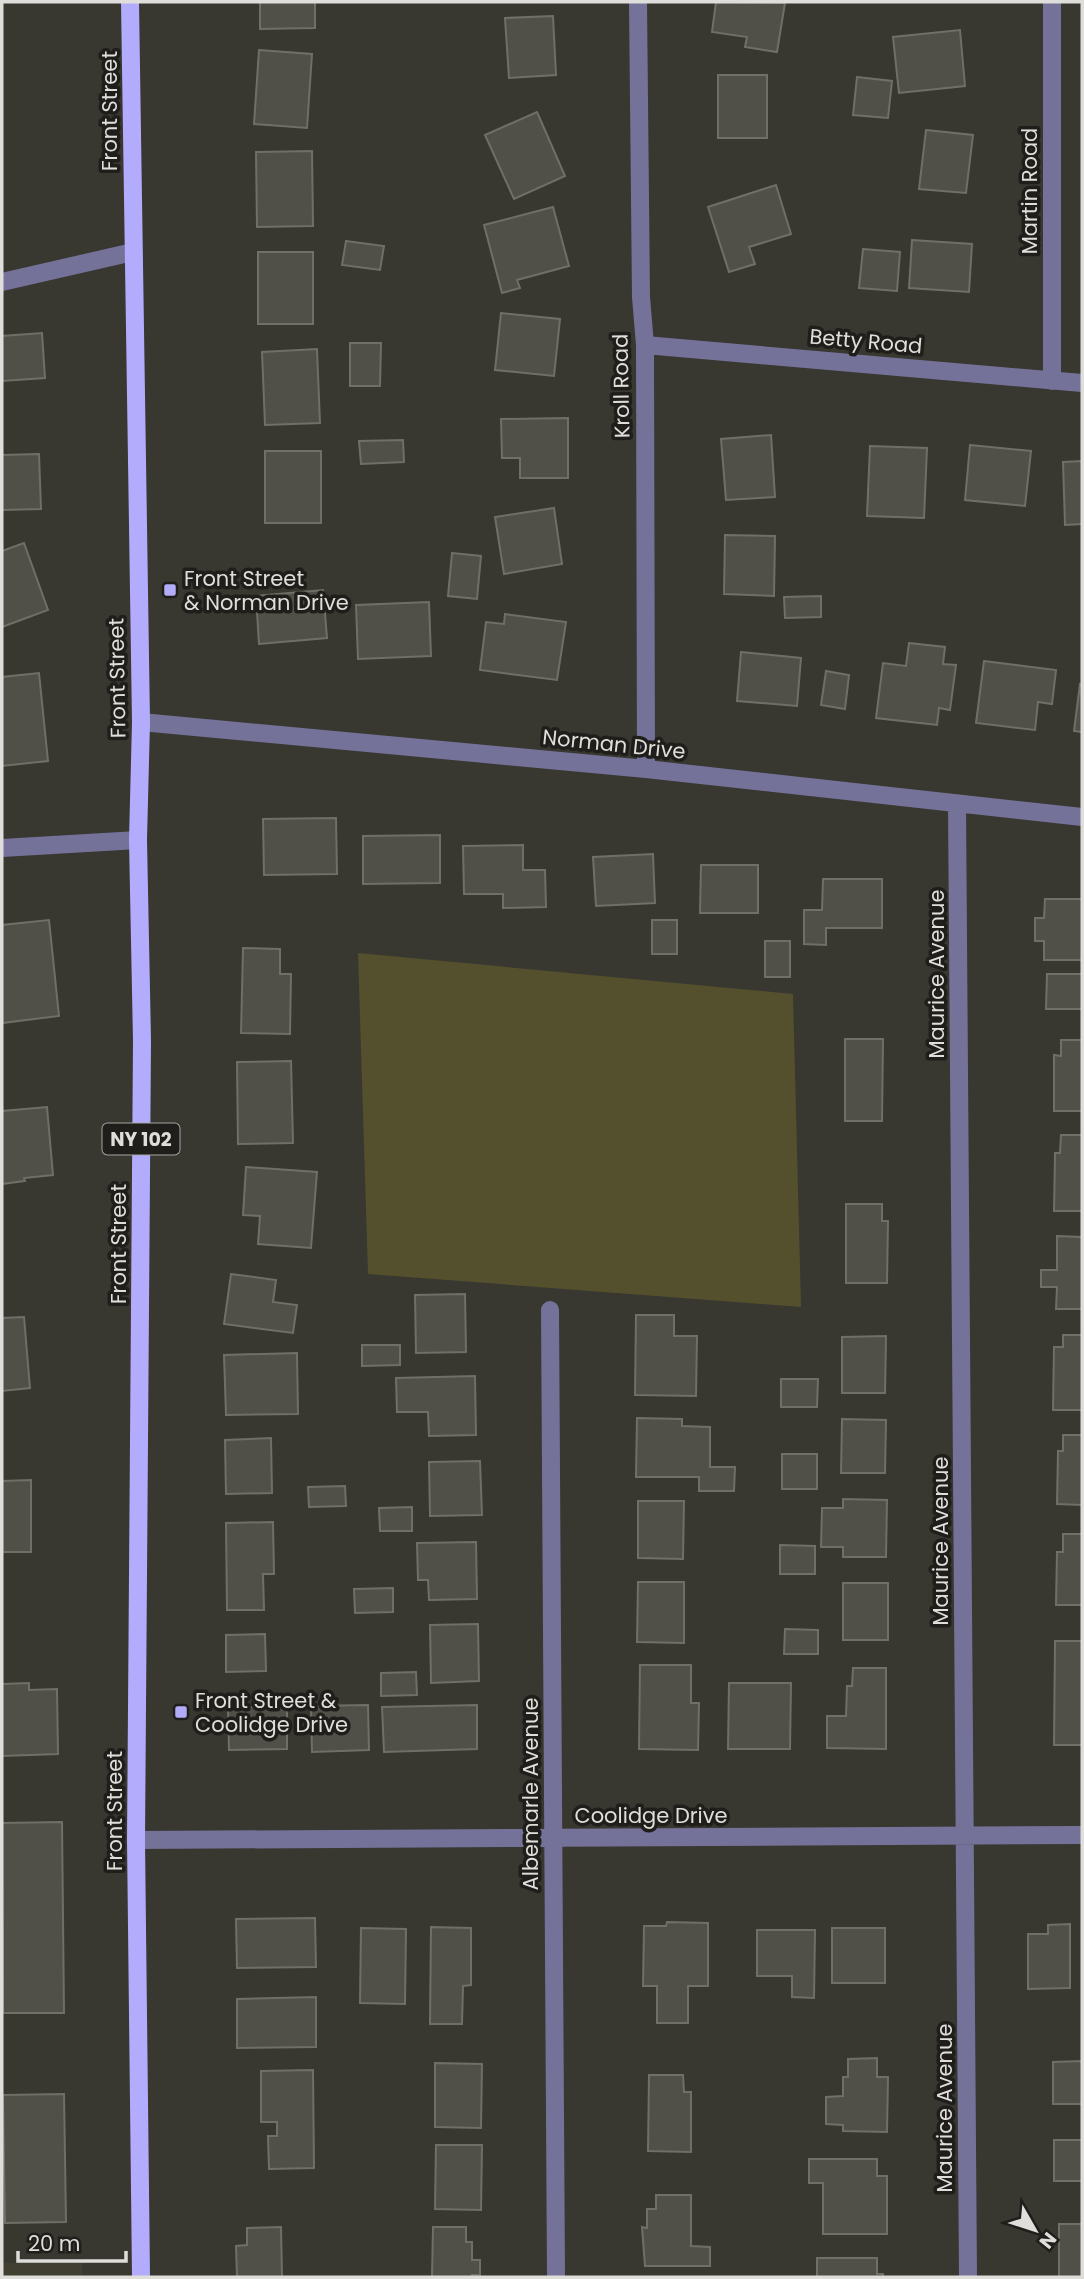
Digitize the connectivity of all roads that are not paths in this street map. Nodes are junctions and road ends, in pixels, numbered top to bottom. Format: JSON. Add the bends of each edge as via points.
{"nodes":[{"id":1,"x":131,"y":2,"type":"edge"},
{"id":2,"x":638,"y":2,"type":"edge"},
{"id":3,"x":1052,"y":2,"type":"edge"},
{"id":4,"x":132,"y":252,"type":"junction"},
{"id":5,"x":2,"y":282,"type":"edge"},
{"id":6,"x":645,"y":345,"type":"junction"},
{"id":7,"x":1052,"y":381,"type":"junction"},
{"id":8,"x":1082,"y":383,"type":"edge"},
{"id":9,"x":141,"y":722,"type":"junction"},
{"id":10,"x":646,"y":769,"type":"junction"},
{"id":11,"x":957,"y":804,"type":"junction"},
{"id":12,"x":1082,"y":817,"type":"edge"},
{"id":13,"x":138,"y":840,"type":"junction"},
{"id":14,"x":2,"y":848,"type":"edge"},
{"id":15,"x":550,"y":1310,"type":"dead end"},
{"id":16,"x":1082,"y":1835,"type":"edge"},
{"id":17,"x":965,"y":1836,"type":"junction"},
{"id":18,"x":553,"y":1838,"type":"junction"},
{"id":19,"x":136,"y":1840,"type":"junction"},
{"id":20,"x":141,"y":2277,"type":"edge"},
{"id":21,"x":556,"y":2277,"type":"edge"},
{"id":22,"x":968,"y":2277,"type":"edge"}],
"edges":[{"from":1,"to":4,"type":"main road","name":"Front Street","number":"NY 102"},
{"from":2,"to":6,"type":"street","name":"Kroll Road"},
{"from":3,"to":7,"type":"street","name":"Martin Road"},
{"from":4,"to":5,"type":"street"},
{"from":4,"to":9,"type":"main road","name":"Front Street","number":"NY 102"},
{"from":6,"to":7,"type":"street","name":"Betty Road"},
{"from":6,"to":10,"type":"street","name":"Kroll Road"},
{"from":7,"to":8,"type":"street","name":"Betty Road"},
{"from":9,"to":10,"type":"street","name":"Norman Drive"},
{"from":9,"to":13,"type":"main road","name":"Front Street","number":"NY 102"},
{"from":10,"to":11,"type":"street","name":"Norman Drive"},
{"from":11,"to":12,"type":"street","name":"Norman Drive"},
{"from":11,"to":17,"type":"street","name":"Maurice Avenue"},
{"from":13,"to":14,"type":"street"},
{"from":13,"to":19,"type":"main road","name":"Front Street","number":"NY 102","via":[[142,1054]]},
{"from":15,"to":18,"type":"street","name":"Albemarle Avenue"},
{"from":16,"to":17,"type":"street","name":"Coolidge Drive"},
{"from":17,"to":18,"type":"street","name":"Coolidge Drive"},
{"from":17,"to":22,"type":"street","name":"Maurice Avenue"},
{"from":18,"to":19,"type":"street","name":"Coolidge Drive"},
{"from":18,"to":21,"type":"street","name":"Albemarle Avenue"},
{"from":19,"to":20,"type":"main road","name":"Front Street","number":"NY 102"}]}
